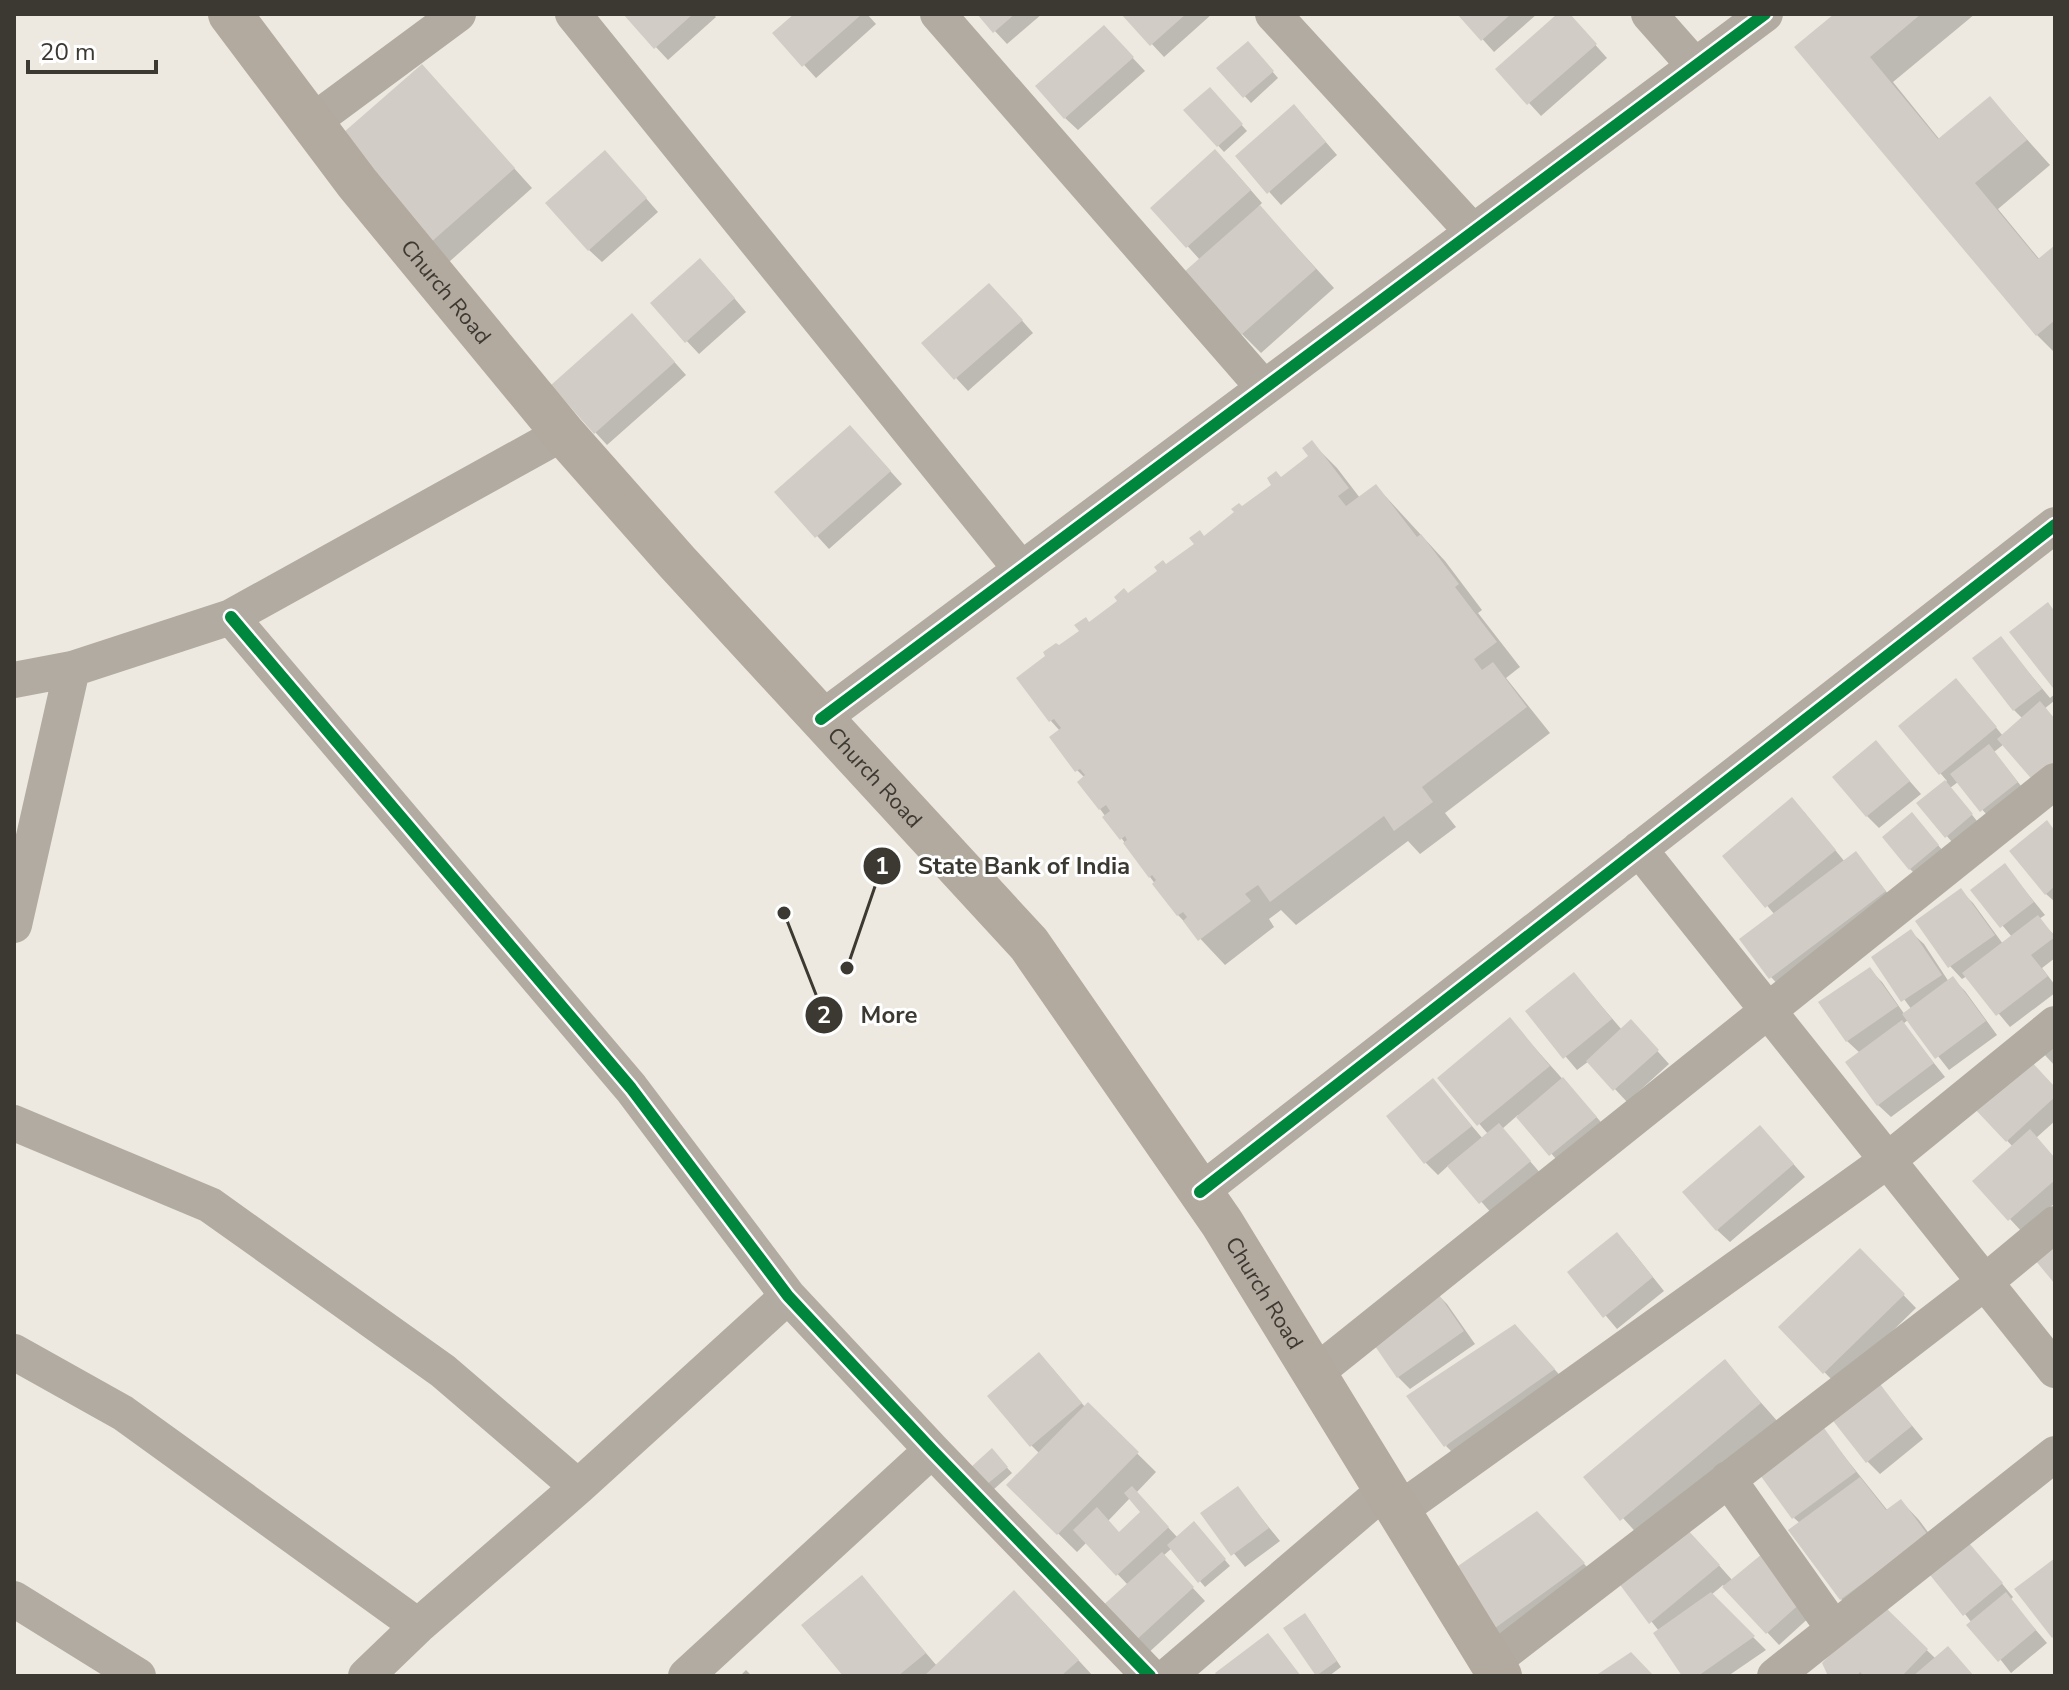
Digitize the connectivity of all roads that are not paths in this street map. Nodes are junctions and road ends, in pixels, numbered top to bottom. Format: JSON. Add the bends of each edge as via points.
{"nodes":[{"id":1,"x":230,"y":14,"type":"edge"},
{"id":2,"x":458,"y":14,"type":"edge"},
{"id":3,"x":573,"y":14,"type":"edge"},
{"id":4,"x":938,"y":14,"type":"edge"},
{"id":5,"x":1273,"y":14,"type":"edge"},
{"id":6,"x":1649,"y":14,"type":"edge"},
{"id":7,"x":1765,"y":14,"type":"edge"},
{"id":8,"x":1695,"y":66,"type":"junction"},
{"id":9,"x":312,"y":122,"type":"junction"},
{"id":10,"x":1473,"y":232,"type":"junction"},
{"id":11,"x":1264,"y":388,"type":"junction"},
{"id":12,"x":563,"y":433,"type":"junction"},
{"id":13,"x":2055,"y":525,"type":"edge"},
{"id":14,"x":1021,"y":569,"type":"junction"},
{"id":15,"x":231,"y":617,"type":"junction"},
{"id":16,"x":72,"y":669,"type":"junction"},
{"id":17,"x":14,"y":680,"type":"edge"},
{"id":18,"x":821,"y":719,"type":"junction"},
{"id":19,"x":2055,"y":781,"type":"edge"},
{"id":20,"x":1639,"y":849,"type":"junction"},
{"id":21,"x":14,"y":925,"type":"edge"},
{"id":22,"x":1768,"y":1011,"type":"junction"},
{"id":23,"x":2055,"y":1024,"type":"edge"},
{"id":24,"x":14,"y":1123,"type":"edge"},
{"id":25,"x":1888,"y":1160,"type":"junction"},
{"id":26,"x":1200,"y":1192,"type":"junction"},
{"id":27,"x":2055,"y":1224,"type":"edge"},
{"id":28,"x":1985,"y":1282,"type":"junction"},
{"id":29,"x":788,"y":1296,"type":"junction"},
{"id":30,"x":14,"y":1352,"type":"edge"},
{"id":31,"x":2055,"y":1370,"type":"edge"},
{"id":32,"x":1314,"y":1374,"type":"junction"},
{"id":33,"x":932,"y":1450,"type":"junction"},
{"id":34,"x":2055,"y":1454,"type":"edge"},
{"id":35,"x":1728,"y":1479,"type":"junction"},
{"id":36,"x":578,"y":1487,"type":"junction"},
{"id":37,"x":1392,"y":1501,"type":"junction"},
{"id":38,"x":14,"y":1599,"type":"edge"},
{"id":39,"x":418,"y":1626,"type":"junction"},
{"id":40,"x":1834,"y":1629,"type":"junction"},
{"id":41,"x":1496,"y":1669,"type":"edge"},
{"id":42,"x":138,"y":1676,"type":"edge"},
{"id":43,"x":366,"y":1676,"type":"edge"},
{"id":44,"x":686,"y":1676,"type":"edge"},
{"id":45,"x":1150,"y":1676,"type":"edge"},
{"id":46,"x":1168,"y":1676,"type":"edge"},
{"id":47,"x":1775,"y":1676,"type":"edge"}],
"edges":[{"from":1,"to":9,"type":"main road","name":"Church Road"},
{"from":2,"to":9,"type":"street"},
{"from":3,"to":14,"type":"street"},
{"from":4,"to":11,"type":"street"},
{"from":5,"to":10,"type":"street"},
{"from":6,"to":8,"type":"street"},
{"from":7,"to":8,"type":"street"},
{"from":8,"to":10,"type":"street"},
{"from":9,"to":12,"type":"main road","name":"Church Road"},
{"from":10,"to":11,"type":"street"},
{"from":11,"to":14,"type":"street"},
{"from":12,"to":15,"type":"street"},
{"from":12,"to":18,"type":"main road","name":"Church Road"},
{"from":13,"to":20,"type":"street"},
{"from":14,"to":18,"type":"street"},
{"from":15,"to":16,"type":"street"},
{"from":15,"to":29,"type":"street","via":[[631,1088]]},
{"from":16,"to":17,"type":"street"},
{"from":16,"to":21,"type":"street"},
{"from":18,"to":26,"type":"main road","name":"Church Road","via":[[1029,944]]},
{"from":19,"to":22,"type":"street"},
{"from":20,"to":22,"type":"street"},
{"from":20,"to":26,"type":"street"},
{"from":22,"to":25,"type":"street"},
{"from":22,"to":32,"type":"street"},
{"from":23,"to":25,"type":"street"},
{"from":24,"to":36,"type":"street","via":[[210,1205],[443,1371]]},
{"from":25,"to":28,"type":"street"},
{"from":25,"to":37,"type":"street"},
{"from":26,"to":32,"type":"main road","name":"Church Road"},
{"from":27,"to":28,"type":"street"},
{"from":28,"to":31,"type":"street"},
{"from":28,"to":35,"type":"street"},
{"from":29,"to":33,"type":"street"},
{"from":29,"to":36,"type":"street"},
{"from":30,"to":39,"type":"street","via":[[123,1413]]},
{"from":32,"to":37,"type":"main road","name":"Church Road"},
{"from":33,"to":44,"type":"street"},
{"from":33,"to":45,"type":"street"},
{"from":34,"to":40,"type":"street"},
{"from":35,"to":40,"type":"street"},
{"from":35,"to":41,"type":"street"},
{"from":36,"to":39,"type":"street"},
{"from":37,"to":41,"type":"main road","name":"Church Road"},
{"from":37,"to":46,"type":"street"},
{"from":38,"to":42,"type":"street"},
{"from":39,"to":43,"type":"street"},
{"from":40,"to":47,"type":"street"}]}
